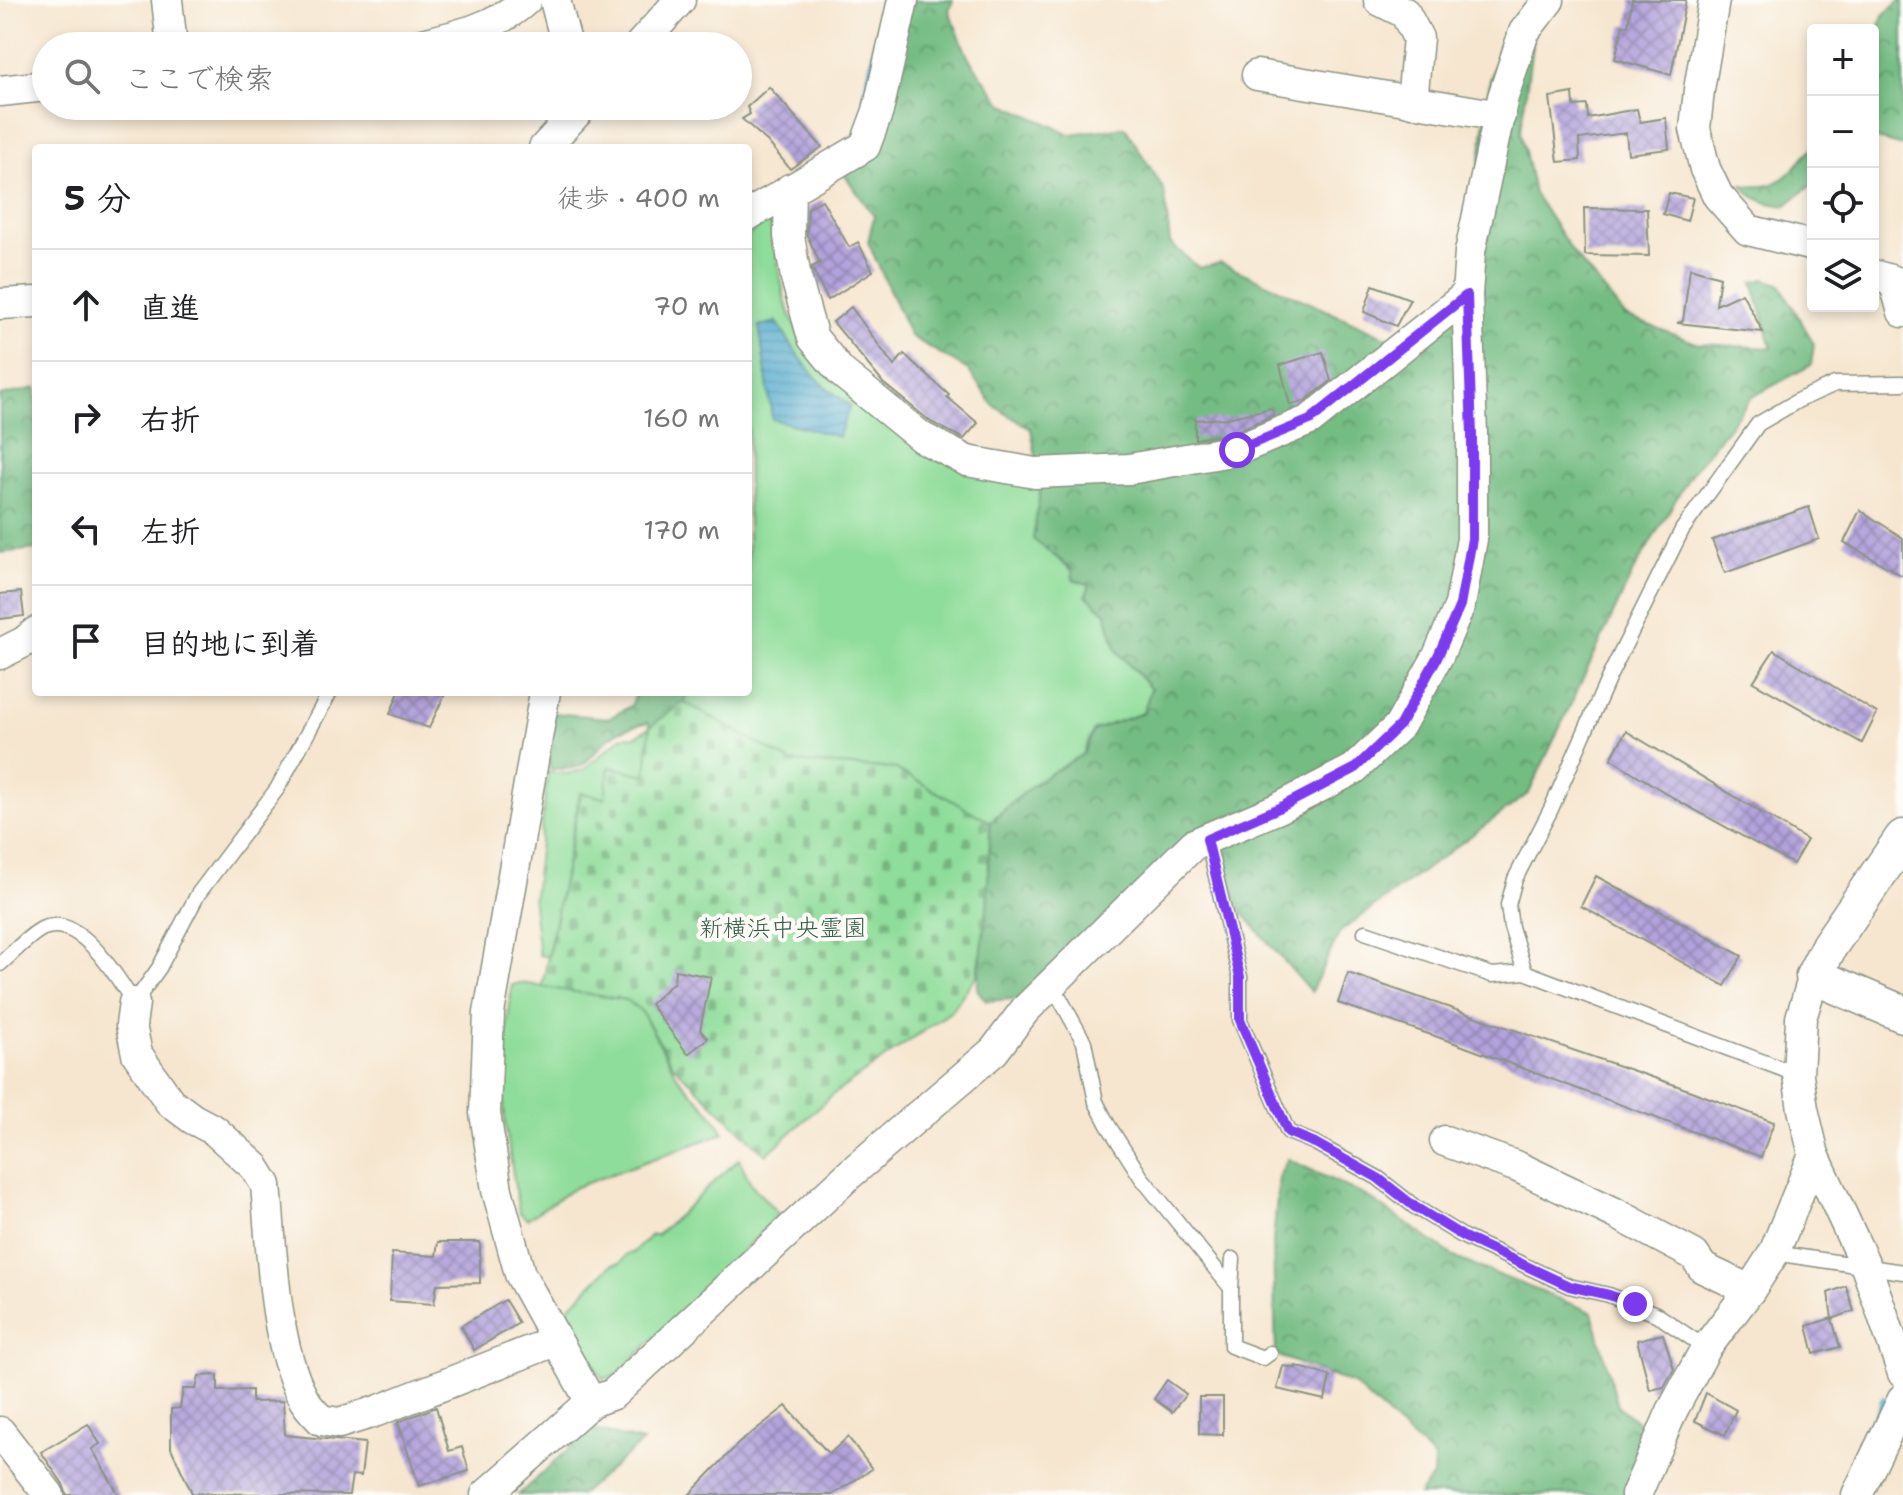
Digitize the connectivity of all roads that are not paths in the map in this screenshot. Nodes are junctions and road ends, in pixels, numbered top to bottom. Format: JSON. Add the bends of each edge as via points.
{"nodes":[{"id":1,"x":167,"y":0,"type":"edge"},
{"id":2,"x":526,"y":0,"type":"edge"},
{"id":3,"x":555,"y":0,"type":"edge"},
{"id":4,"x":680,"y":0,"type":"edge"},
{"id":5,"x":903,"y":0,"type":"edge"},
{"id":6,"x":1379,"y":0,"type":"edge"},
{"id":7,"x":1549,"y":0,"type":"edge"},
{"id":8,"x":1714,"y":0,"type":"edge"},
{"id":9,"x":170,"y":32,"type":"edge"},
{"id":10,"x":468,"y":32,"type":"edge"},
{"id":11,"x":563,"y":32,"type":"edge"},
{"id":12,"x":651,"y":32,"type":"edge"},
{"id":13,"x":1257,"y":75,"type":"dead end"},
{"id":14,"x":32,"y":88,"type":"edge"},
{"id":15,"x":0,"y":91,"type":"edge"},
{"id":16,"x":1412,"y":102,"type":"junction"},
{"id":17,"x":1500,"y":116,"type":"junction"},
{"id":18,"x":569,"y":120,"type":"edge"},
{"id":19,"x":548,"y":144,"type":"edge"},
{"id":20,"x":790,"y":189,"type":"junction"},
{"id":21,"x":752,"y":213,"type":"edge"},
{"id":22,"x":1807,"y":245,"type":"edge"},
{"id":23,"x":1879,"y":277,"type":"edge"},
{"id":24,"x":1467,"y":295,"type":"junction"},
{"id":25,"x":32,"y":302,"type":"edge"},
{"id":26,"x":0,"y":304,"type":"edge"},
{"id":27,"x":1903,"y":312,"type":"edge"},
{"id":28,"x":1903,"y":383,"type":"edge"},
{"id":29,"x":32,"y":635,"type":"edge"},
{"id":30,"x":0,"y":654,"type":"edge"},
{"id":31,"x":328,"y":696,"type":"edge"},
{"id":32,"x":544,"y":696,"type":"edge"},
{"id":33,"x":1903,"y":838,"type":"edge"},
{"id":34,"x":1207,"y":839,"type":"junction"},
{"id":35,"x":1365,"y":932,"type":"dead end"},
{"id":36,"x":0,"y":964,"type":"edge"},
{"id":37,"x":1525,"y":972,"type":"junction"},
{"id":38,"x":1814,"y":976,"type":"junction"},
{"id":39,"x":1052,"y":984,"type":"junction"},
{"id":40,"x":134,"y":1003,"type":"junction"},
{"id":41,"x":1903,"y":1014,"type":"edge"},
{"id":42,"x":1798,"y":1075,"type":"junction"},
{"id":43,"x":1445,"y":1141,"type":"dead end"},
{"id":44,"x":1814,"y":1155,"type":"junction"},
{"id":45,"x":1774,"y":1253,"type":"junction"},
{"id":46,"x":1233,"y":1259,"type":"dead end"},
{"id":47,"x":1867,"y":1269,"type":"junction"},
{"id":48,"x":1903,"y":1272,"type":"edge"},
{"id":49,"x":1231,"y":1288,"type":"junction"},
{"id":50,"x":1750,"y":1290,"type":"junction"},
{"id":51,"x":555,"y":1341,"type":"junction"},
{"id":52,"x":1706,"y":1348,"type":"junction"},
{"id":53,"x":1270,"y":1353,"type":"dead end"},
{"id":54,"x":1903,"y":1373,"type":"edge"},
{"id":55,"x":1903,"y":1401,"type":"edge"},
{"id":56,"x":591,"y":1402,"type":"junction"},
{"id":57,"x":0,"y":1432,"type":"edge"},
{"id":58,"x":49,"y":1495,"type":"edge"},
{"id":59,"x":486,"y":1495,"type":"edge"},
{"id":60,"x":1636,"y":1495,"type":"edge"},
{"id":61,"x":1857,"y":1495,"type":"edge"}],
"edges":[{"from":1,"to":9,"type":"street"},
{"from":2,"to":10,"type":"street"},
{"from":3,"to":11,"type":"street"},
{"from":4,"to":12,"type":"street"},
{"from":5,"to":20,"type":"street","via":[[865,146]]},
{"from":6,"to":16,"type":"street","via":[[1405,13],[1418,38]]},
{"from":7,"to":17,"type":"street","via":[[1524,32]]},
{"from":8,"to":22,"type":"street","via":[[1695,129],[1705,169],[1718,196],[1748,230]]},
{"from":13,"to":16,"type":"street"},
{"from":14,"to":15,"type":"street"},
{"from":16,"to":17,"type":"street"},
{"from":17,"to":24,"type":"street","via":[[1470,252]]},
{"from":18,"to":19,"type":"street"},
{"from":20,"to":21,"type":"street"},
{"from":20,"to":24,"type":"street","via":[[789,236],[796,278],[813,338],[841,372],[921,437],[967,461],[1035,473],[1129,469],[1237,450],[1310,420]]},
{"from":23,"to":27,"type":"street","via":[[1894,281]]},
{"from":24,"to":34,"type":"street","via":[[1472,539],[1460,605],[1438,656],[1400,725],[1354,769]]},
{"from":25,"to":26,"type":"street"},
{"from":28,"to":37,"type":"lane","via":[[1835,384],[1758,424],[1682,530],[1515,879],[1508,905]]},
{"from":29,"to":30,"type":"street"},
{"from":31,"to":40,"type":"lane","via":[[277,789],[198,894]]},
{"from":32,"to":51,"type":"street","via":[[489,1013],[485,1113],[497,1190],[520,1274]]},
{"from":33,"to":38,"type":"street"},
{"from":34,"to":39,"type":"street","via":[[1172,864]]},
{"from":34,"to":52,"type":"lane","via":[[1240,977],[1240,1020],[1288,1132],[1378,1178],[1464,1237],[1569,1286],[1656,1314]]},
{"from":35,"to":37,"type":"lane","via":[[1492,975]]},
{"from":36,"to":40,"type":"lane","via":[[44,928],[62,928],[81,935],[100,953]]},
{"from":37,"to":42,"type":"lane"},
{"from":38,"to":41,"type":"street"},
{"from":38,"to":42,"type":"street","via":[[1801,1018]]},
{"from":39,"to":49,"type":"lane","via":[[1084,1042],[1096,1102],[1108,1125],[1141,1177]]},
{"from":39,"to":56,"type":"street","via":[[994,1051],[851,1173],[613,1394]]},
{"from":40,"to":51,"type":"street","via":[[131,1025],[137,1054],[170,1102],[214,1130],[255,1167],[266,1185],[280,1320],[303,1398],[321,1420],[339,1423],[377,1411]]},
{"from":42,"to":44,"type":"street"},
{"from":43,"to":50,"type":"street","via":[[1518,1167],[1615,1213],[1694,1255],[1703,1268]]},
{"from":44,"to":45,"type":"street"},
{"from":44,"to":47,"type":"street"},
{"from":45,"to":47,"type":"lane"},
{"from":45,"to":50,"type":"street"},
{"from":46,"to":49,"type":"lane"},
{"from":47,"to":48,"type":"lane"},
{"from":47,"to":54,"type":"street"},
{"from":49,"to":53,"type":"lane","via":[[1231,1346],[1263,1358]]},
{"from":50,"to":52,"type":"street"},
{"from":51,"to":56,"type":"street"},
{"from":52,"to":60,"type":"street"},
{"from":55,"to":61,"type":"street"},
{"from":56,"to":59,"type":"street"},
{"from":57,"to":58,"type":"street"}]}
